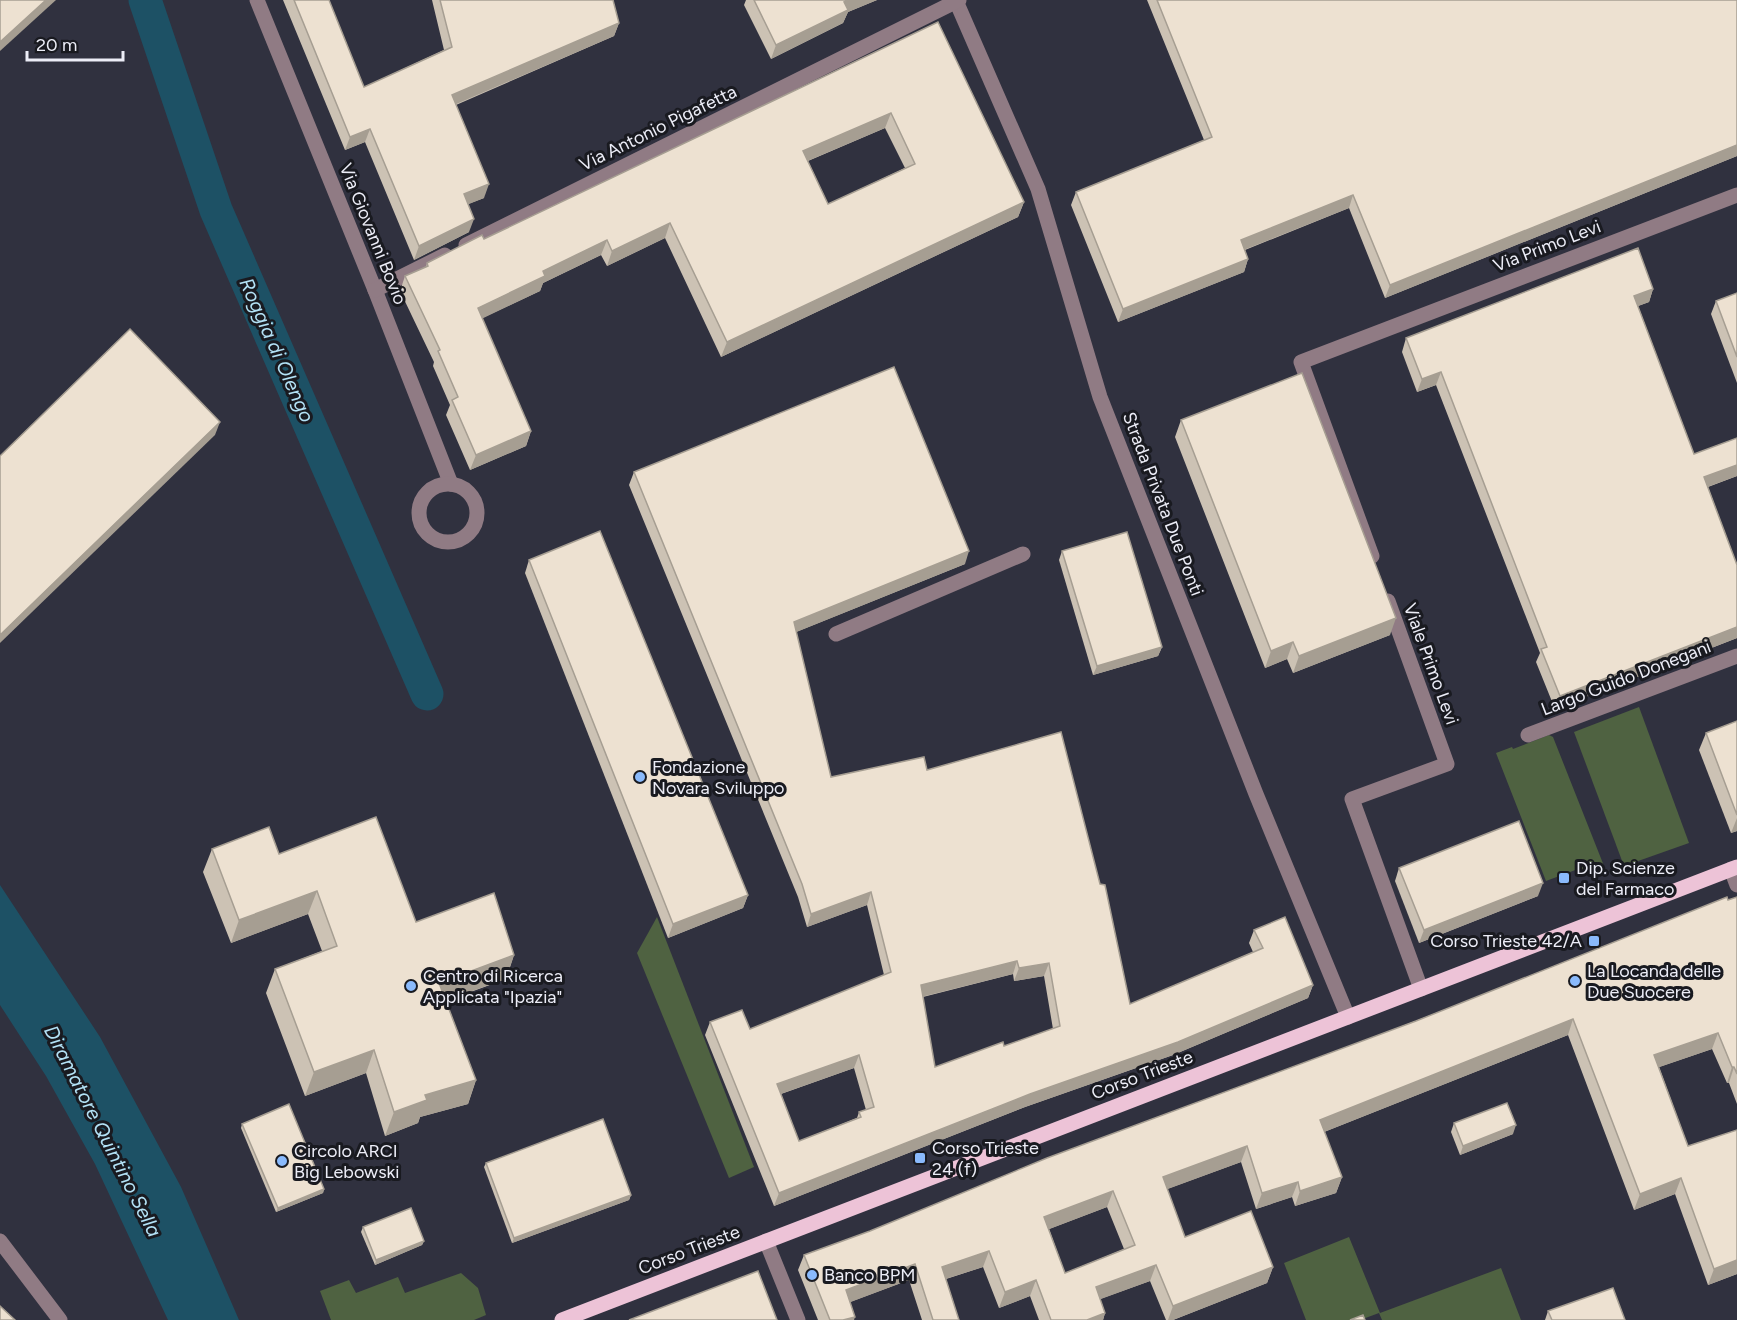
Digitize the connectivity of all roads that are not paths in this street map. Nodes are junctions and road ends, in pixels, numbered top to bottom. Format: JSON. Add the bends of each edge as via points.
{"nodes":[{"id":1,"x":257,"y":0,"type":"edge"},
{"id":2,"x":958,"y":1,"type":"edge"},
{"id":3,"x":1737,"y":195,"type":"edge"},
{"id":4,"x":375,"y":290,"type":"junction"},
{"id":5,"x":451,"y":484,"type":"dead end"},
{"id":6,"x":1023,"y":554,"type":"dead end"},
{"id":7,"x":1375,"y":565,"type":"edge"},
{"id":8,"x":1383,"y":587,"type":"edge"},
{"id":9,"x":836,"y":634,"type":"dead end"},
{"id":10,"x":1737,"y":656,"type":"edge"},
{"id":11,"x":1528,"y":735,"type":"dead end"},
{"id":12,"x":1734,"y":868,"type":"edge"},
{"id":13,"x":1737,"y":885,"type":"edge"},
{"id":14,"x":1421,"y":989,"type":"junction"},
{"id":15,"x":1348,"y":1017,"type":"junction"},
{"id":16,"x":0,"y":1241,"type":"edge"},
{"id":17,"x":766,"y":1241,"type":"junction"},
{"id":18,"x":60,"y":1320,"type":"edge"},
{"id":19,"x":562,"y":1320,"type":"edge"},
{"id":20,"x":798,"y":1320,"type":"edge"}],
"edges":[{"from":1,"to":4,"type":"street","name":"Via Giovanni Bovio"},
{"from":2,"to":4,"type":"street","name":"Via Antonio Pigafetta"},
{"from":2,"to":15,"type":"street","name":"Strada Privata Due Ponti","via":[[1038,189],[1100,397]]},
{"from":3,"to":7,"type":"street","name":"Via Primo Levi","via":[[1301,362]]},
{"from":4,"to":5,"type":"street","name":"Via Giovanni Bovio"},
{"from":6,"to":9,"type":"street"},
{"from":8,"to":14,"type":"street","name":"Viale Primo Levi","via":[[1447,764],[1352,799]]},
{"from":10,"to":11,"type":"street","name":"Largo Guido Donegani"},
{"from":12,"to":13,"type":"street"},
{"from":12,"to":14,"type":"main road","name":"Corso Trieste"},
{"from":14,"to":15,"type":"main road","name":"Corso Trieste"},
{"from":15,"to":17,"type":"main road","name":"Corso Trieste"},
{"from":16,"to":18,"type":"street"},
{"from":17,"to":19,"type":"main road","name":"Corso Trieste"},
{"from":17,"to":20,"type":"street"}]}
